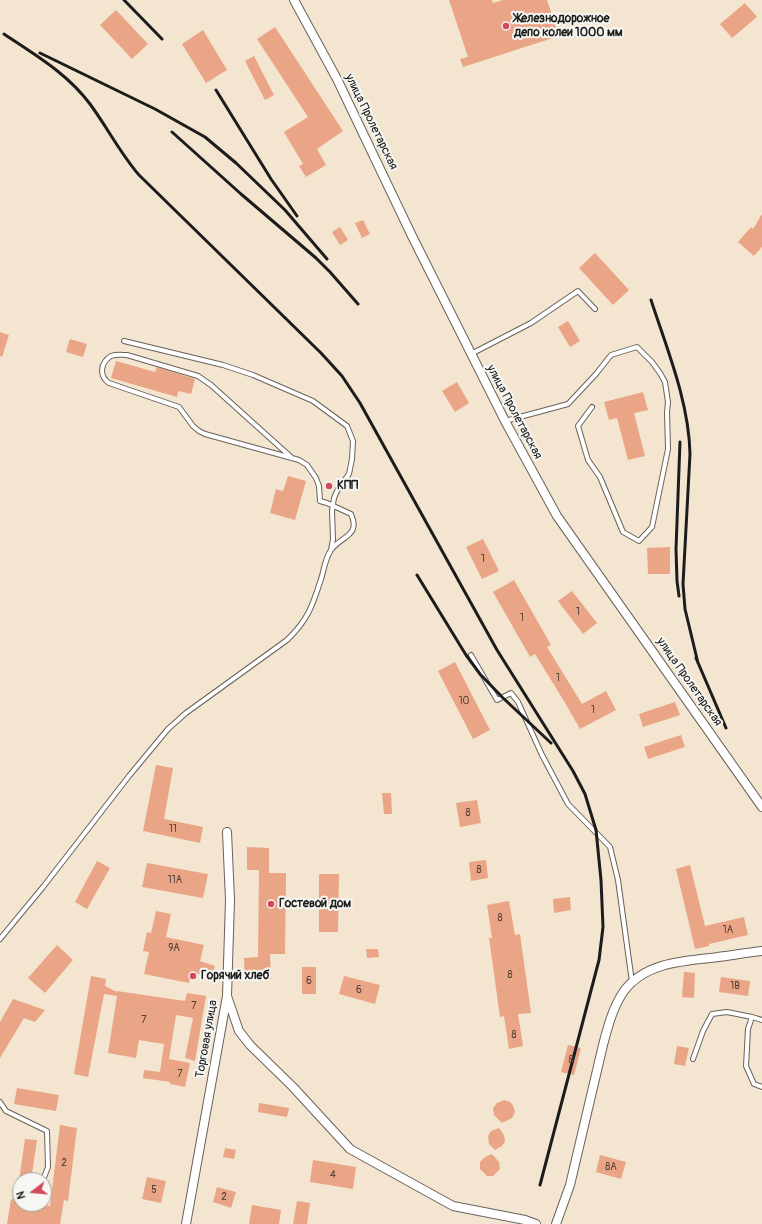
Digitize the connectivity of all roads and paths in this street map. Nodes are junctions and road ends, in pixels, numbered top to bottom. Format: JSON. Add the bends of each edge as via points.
{"nodes":[{"id":1,"x":294,"y":0,"type":"edge"},
{"id":2,"x":595,"y":310,"type":"dead end"},
{"id":3,"x":124,"y":341,"type":"dead end"},
{"id":4,"x":471,"y":354,"type":"junction"},
{"id":5,"x":592,"y":407,"type":"dead end"},
{"id":6,"x":505,"y":421,"type":"junction"},
{"id":7,"x":291,"y":457,"type":"junction"},
{"id":8,"x":333,"y":505,"type":"junction"},
{"id":9,"x":331,"y":550,"type":"junction"},
{"id":10,"x":471,"y":655,"type":"dead end"},
{"id":11,"x":762,"y":807,"type":"edge"},
{"id":12,"x":227,"y":832,"type":"dead end"},
{"id":13,"x":0,"y":939,"type":"edge"},
{"id":14,"x":762,"y":951,"type":"edge"},
{"id":15,"x":632,"y":982,"type":"junction"},
{"id":16,"x":228,"y":996,"type":"junction"},
{"id":17,"x":752,"y":1017,"type":"junction"},
{"id":18,"x":762,"y":1020,"type":"edge"},
{"id":19,"x":693,"y":1059,"type":"dead end"},
{"id":20,"x":762,"y":1088,"type":"edge"},
{"id":21,"x":0,"y":1102,"type":"edge"},
{"id":22,"x":46,"y":1172,"type":"edge"},
{"id":23,"x":186,"y":1224,"type":"edge"},
{"id":24,"x":536,"y":1224,"type":"edge"},
{"id":25,"x":556,"y":1224,"type":"edge"}],
"edges":[{"from":1,"to":4,"type":"street","name":"улица Пролетарская","via":[[340,85]]},
{"from":2,"to":4,"type":"lane","via":[[578,292],[531,323]]},
{"from":3,"to":8,"type":"lane","via":[[253,375],[313,401],[338,418],[351,433],[353,449],[349,474],[338,489]]},
{"from":4,"to":6,"type":"street","name":"улица Пролетарская"},
{"from":5,"to":6,"type":"lane","via":[[578,426],[588,460],[600,477],[623,532],[639,540],[652,527],[668,449],[668,402],[665,382],[660,373],[637,347],[611,355],[568,404]]},
{"from":6,"to":11,"type":"street","name":"улица Пролетарская","via":[[557,516]]},
{"from":7,"to":7,"type":"lane","via":[[198,431],[179,407],[109,383],[102,374],[106,360],[118,354],[128,355],[198,376]]},
{"from":7,"to":8,"type":"lane","via":[[307,465],[312,471],[319,486],[320,501]]},
{"from":8,"to":9,"type":"lane"},
{"from":8,"to":9,"type":"lane","via":[[351,514],[354,523],[350,534]]},
{"from":9,"to":13,"type":"lane","via":[[312,606],[294,633],[178,720],[129,776]]},
{"from":10,"to":15,"type":"lane","via":[[497,700],[510,693],[518,702],[568,804],[610,847],[618,880]]},
{"from":12,"to":16,"type":"street","name":"Торговая улица","via":[[230,900]]},
{"from":14,"to":15,"type":"street","via":[[664,965]]},
{"from":15,"to":25,"type":"street","via":[[619,999],[609,1023],[570,1186]]},
{"from":16,"to":23,"type":"street","name":"Торговая улица"},
{"from":16,"to":24,"type":"street","via":[[239,1031],[250,1045],[294,1087],[350,1149],[453,1206]]},
{"from":17,"to":18,"type":"lane"},
{"from":17,"to":19,"type":"lane","via":[[727,1012],[712,1014]]},
{"from":17,"to":20,"type":"lane","via":[[748,1029],[746,1066],[754,1084]]},
{"from":21,"to":22,"type":"lane","via":[[6,1111],[47,1131]]}]}
